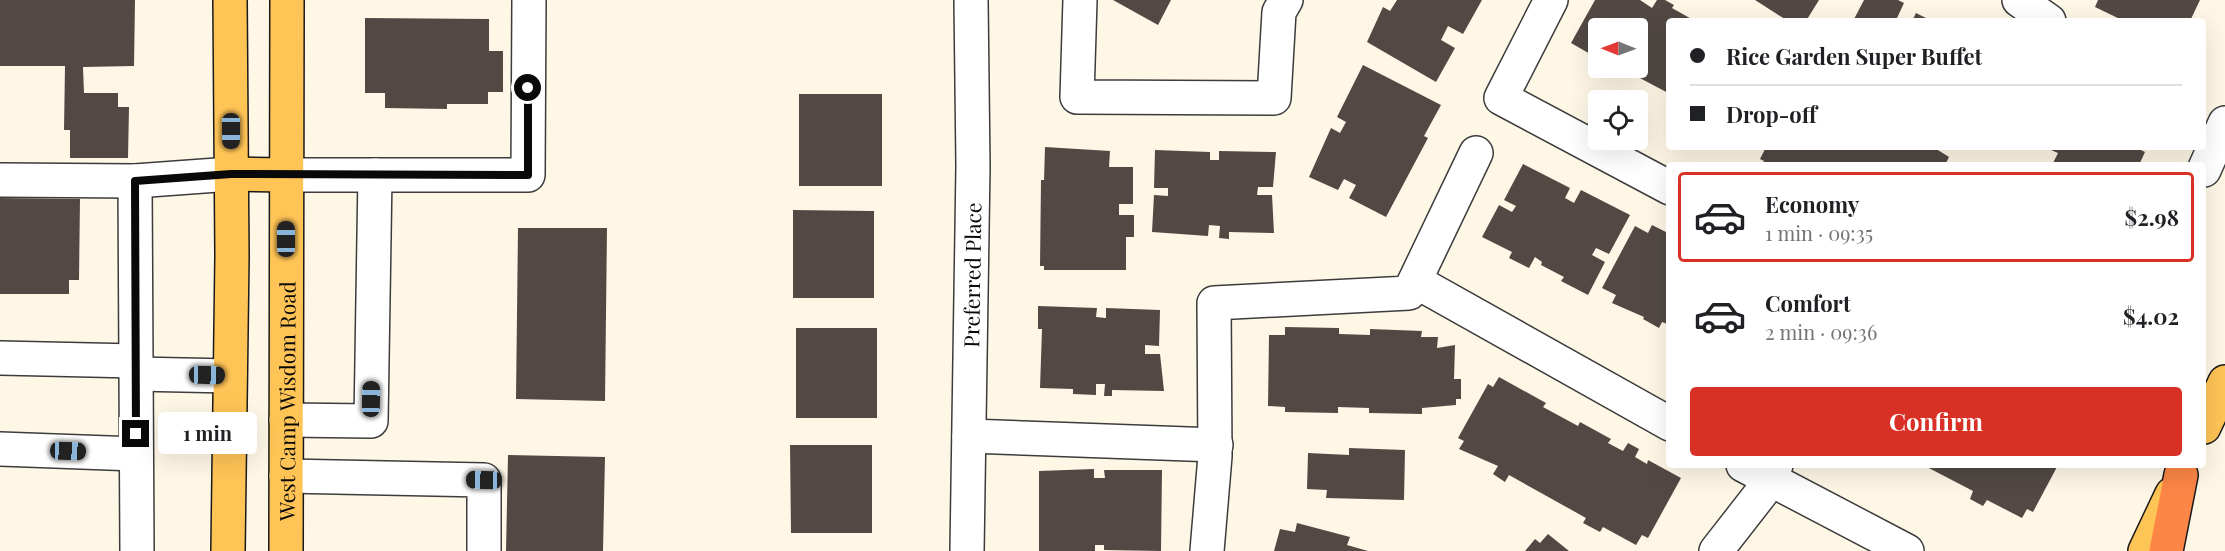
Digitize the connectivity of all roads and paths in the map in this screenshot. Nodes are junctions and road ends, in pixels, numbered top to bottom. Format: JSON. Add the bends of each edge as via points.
{"nodes":[{"id":1,"x":230,"y":0,"type":"edge"},
{"id":2,"x":287,"y":0,"type":"edge"},
{"id":3,"x":529,"y":0,"type":"edge"},
{"id":4,"x":971,"y":0,"type":"edge"},
{"id":5,"x":1080,"y":0,"type":"edge"},
{"id":6,"x":1286,"y":0,"type":"edge"},
{"id":7,"x":1551,"y":0,"type":"edge"},
{"id":8,"x":2019,"y":0,"type":"edge"},
{"id":9,"x":2045,"y":18,"type":"edge"},
{"id":10,"x":2215,"y":131,"type":"edge"},
{"id":11,"x":1476,"y":153,"type":"dead end"},
{"id":12,"x":2206,"y":163,"type":"edge"},
{"id":13,"x":231,"y":174,"type":"junction"},
{"id":14,"x":286,"y":175,"type":"junction"},
{"id":15,"x":375,"y":175,"type":"junction"},
{"id":16,"x":0,"y":180,"type":"edge"},
{"id":17,"x":135,"y":181,"type":"junction"},
{"id":18,"x":1666,"y":186,"type":"edge"},
{"id":19,"x":1415,"y":281,"type":"junction"},
{"id":20,"x":0,"y":358,"type":"edge"},
{"id":21,"x":136,"y":367,"type":"junction"},
{"id":22,"x":230,"y":376,"type":"junction"},
{"id":23,"x":2225,"y":382,"type":"edge"},
{"id":24,"x":286,"y":420,"type":"junction"},
{"id":25,"x":1666,"y":422,"type":"edge"},
{"id":26,"x":2206,"y":423,"type":"edge"},
{"id":27,"x":969,"y":436,"type":"junction"},
{"id":28,"x":1216,"y":445,"type":"junction"},
{"id":29,"x":0,"y":449,"type":"edge"},
{"id":30,"x":136,"y":454,"type":"junction"},
{"id":31,"x":1762,"y":470,"type":"edge"},
{"id":32,"x":2183,"y":470,"type":"edge"},
{"id":33,"x":286,"y":476,"type":"junction"},
{"id":34,"x":136,"y":551,"type":"edge"},
{"id":35,"x":228,"y":551,"type":"edge"},
{"id":36,"x":286,"y":551,"type":"edge"},
{"id":37,"x":484,"y":551,"type":"edge"},
{"id":38,"x":967,"y":551,"type":"edge"},
{"id":39,"x":1207,"y":551,"type":"edge"},
{"id":40,"x":1716,"y":551,"type":"edge"},
{"id":41,"x":1907,"y":551,"type":"edge"},
{"id":42,"x":2145,"y":551,"type":"edge"},
{"id":43,"x":2166,"y":551,"type":"edge"}],
"edges":[{"from":1,"to":13,"type":"main road"},
{"from":2,"to":14,"type":"main road","name":"West Camp Wisdom Road"},
{"from":3,"to":15,"type":"street","via":[[528,175]]},
{"from":4,"to":27,"type":"street","name":"Preferred Place"},
{"from":5,"to":6,"type":"street","via":[[1077,97],[1262,98],[1274,98],[1279,12]]},
{"from":7,"to":18,"type":"street","via":[[1501,98]]},
{"from":8,"to":9,"type":"street"},
{"from":10,"to":12,"type":"street"},
{"from":11,"to":19,"type":"street"},
{"from":13,"to":14,"type":"main road"},
{"from":13,"to":17,"type":"street"},
{"from":13,"to":22,"type":"main road"},
{"from":14,"to":15,"type":"street"},
{"from":14,"to":24,"type":"main road","name":"West Camp Wisdom Road"},
{"from":15,"to":24,"type":"street","via":[[371,421]]},
{"from":16,"to":17,"type":"street"},
{"from":17,"to":21,"type":"street"},
{"from":19,"to":25,"type":"street"},
{"from":19,"to":28,"type":"street","via":[[1409,293],[1214,303]]},
{"from":20,"to":21,"type":"street"},
{"from":21,"to":22,"type":"street"},
{"from":21,"to":30,"type":"street"},
{"from":22,"to":35,"type":"main road"},
{"from":23,"to":26,"type":"main road"},
{"from":24,"to":33,"type":"main road","name":"West Camp Wisdom Road"},
{"from":27,"to":28,"type":"street"},
{"from":27,"to":38,"type":"street","name":"Preferred Place"},
{"from":28,"to":39,"type":"street"},
{"from":29,"to":30,"type":"street"},
{"from":30,"to":34,"type":"street"},
{"from":31,"to":40,"type":"street","via":[[1762,492]]},
{"from":31,"to":41,"type":"street"},
{"from":32,"to":42,"type":"main road"},
{"from":32,"to":43,"type":"highway"},
{"from":33,"to":36,"type":"main road","name":"West Camp Wisdom Road"},
{"from":33,"to":37,"type":"street","via":[[484,480]]}]}
